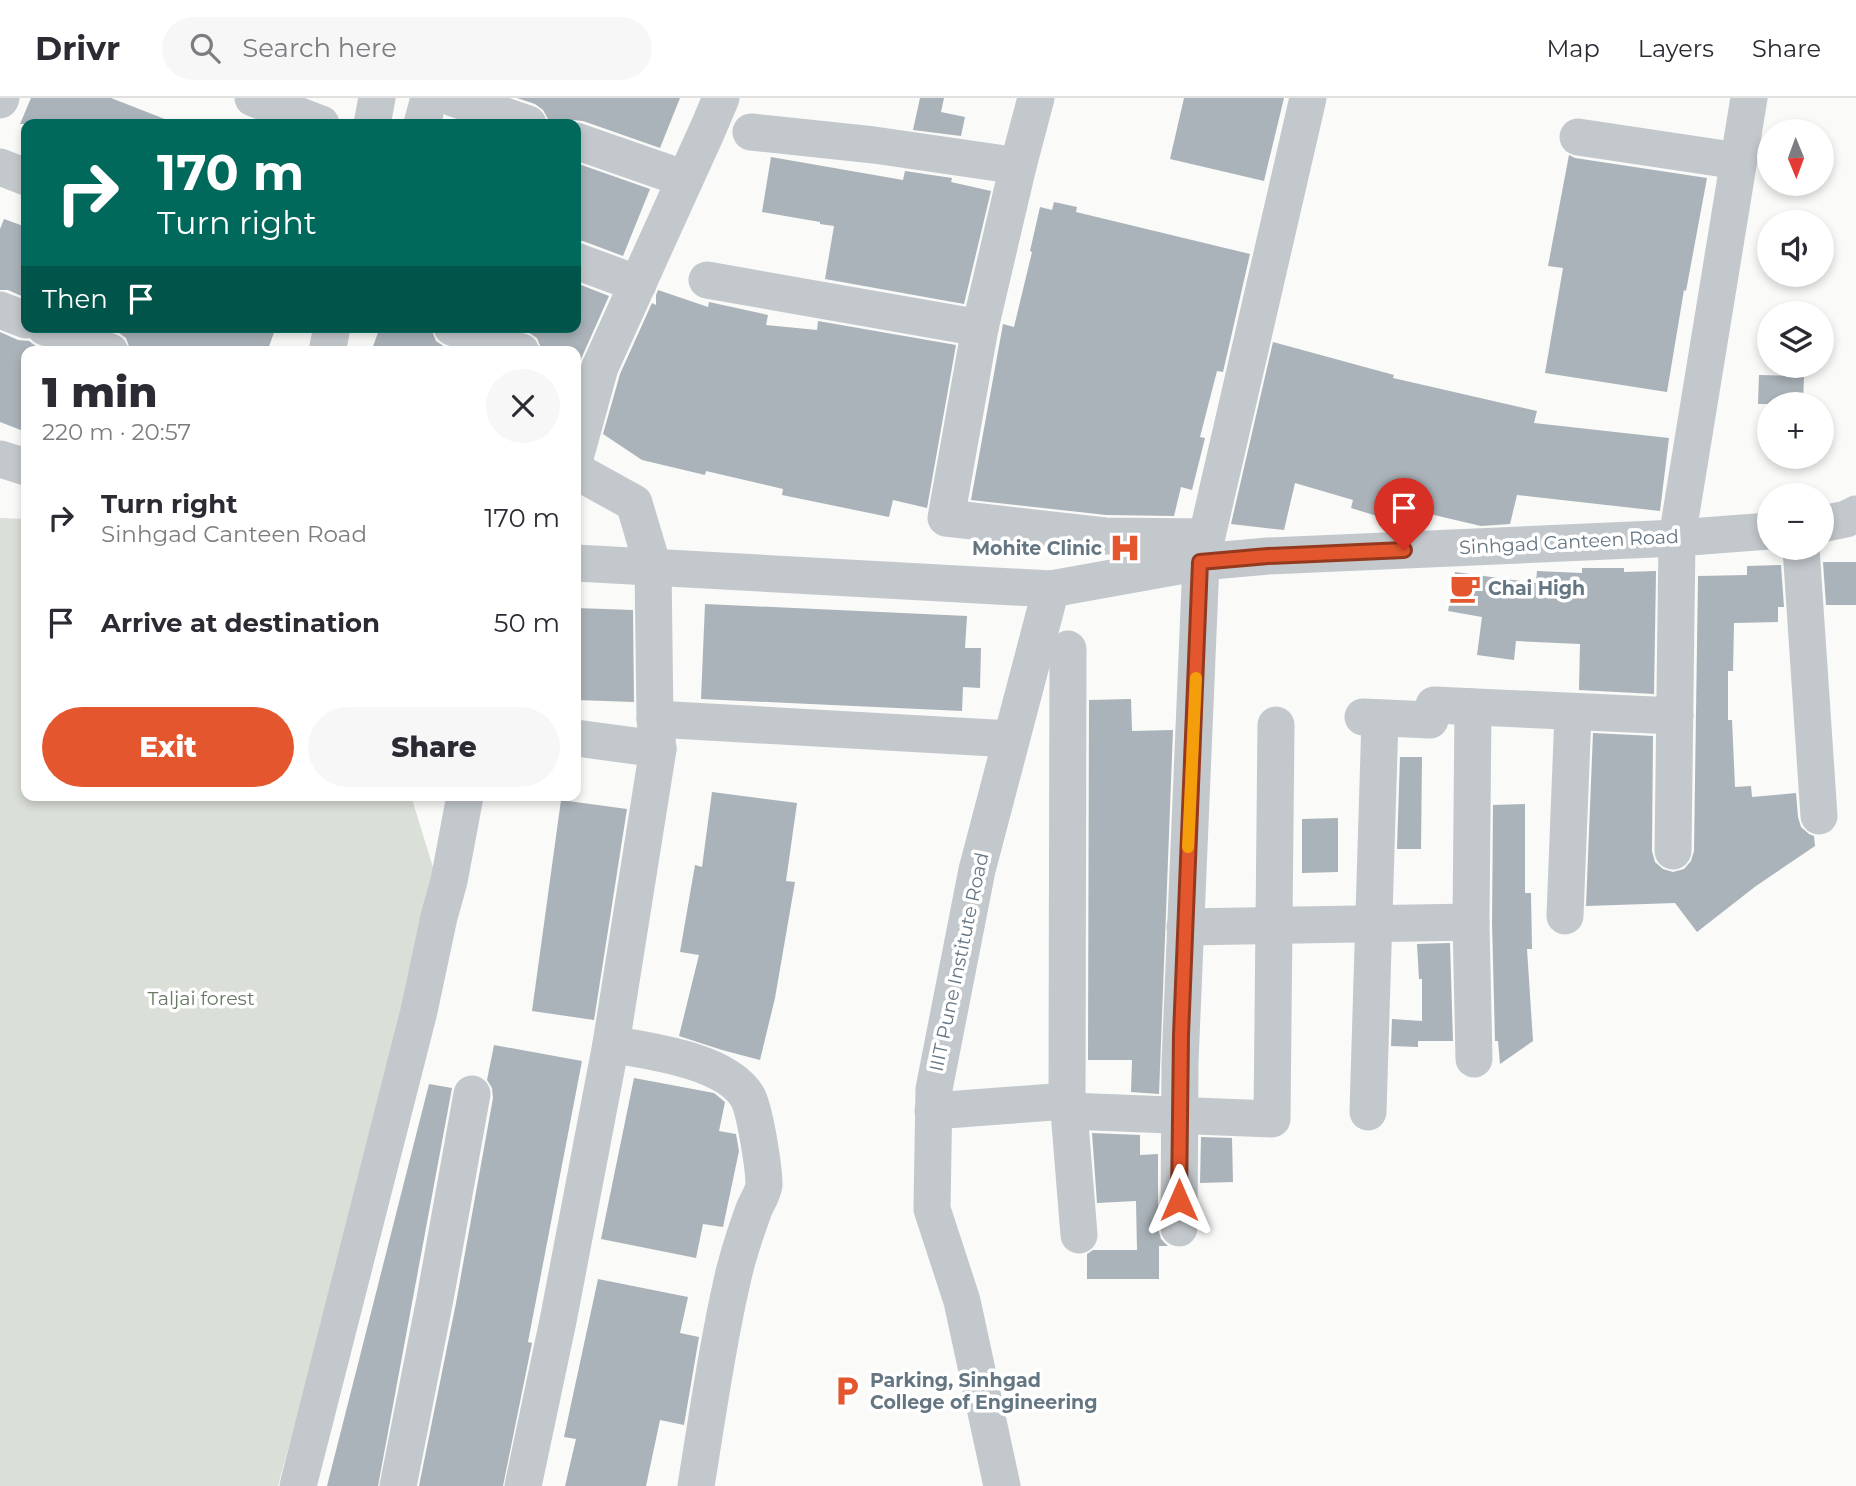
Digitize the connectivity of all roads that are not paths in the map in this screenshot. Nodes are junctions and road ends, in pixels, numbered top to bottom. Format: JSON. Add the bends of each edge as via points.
{"nodes":[{"id":1,"x":253,"y":98,"type":"edge"},
{"id":2,"x":377,"y":98,"type":"edge"},
{"id":3,"x":429,"y":98,"type":"edge"},
{"id":4,"x":453,"y":98,"type":"edge"},
{"id":5,"x":721,"y":98,"type":"edge"},
{"id":6,"x":1036,"y":98,"type":"edge"},
{"id":7,"x":1308,"y":98,"type":"edge"},
{"id":8,"x":1749,"y":98,"type":"edge"},
{"id":9,"x":308,"y":119,"type":"edge"},
{"id":10,"x":373,"y":119,"type":"edge"},
{"id":11,"x":423,"y":119,"type":"edge"},
{"id":12,"x":514,"y":119,"type":"edge"},
{"id":13,"x":751,"y":132,"type":"dead end"},
{"id":14,"x":1578,"y":137,"type":"dead end"},
{"id":15,"x":581,"y":143,"type":"edge"},
{"id":16,"x":1738,"y":162,"type":"junction"},
{"id":17,"x":1018,"y":166,"type":"junction"},
{"id":18,"x":0,"y":167,"type":"edge"},
{"id":19,"x":21,"y":175,"type":"edge"},
{"id":20,"x":685,"y":179,"type":"junction"},
{"id":21,"x":581,"y":263,"type":"edge"},
{"id":22,"x":707,"y":280,"type":"dead end"},
{"id":23,"x":638,"y":284,"type":"junction"},
{"id":24,"x":0,"y":310,"type":"edge"},
{"id":25,"x":21,"y":318,"type":"edge"},
{"id":26,"x":980,"y":328,"type":"junction"},
{"id":27,"x":61,"y":333,"type":"edge"},
{"id":28,"x":469,"y":333,"type":"edge"},
{"id":29,"x":94,"y":346,"type":"edge"},
{"id":30,"x":504,"y":346,"type":"edge"},
{"id":31,"x":586,"y":375,"type":"edge"},
{"id":32,"x":581,"y":414,"type":"edge"},
{"id":33,"x":0,"y":459,"type":"edge"},
{"id":34,"x":21,"y":465,"type":"edge"},
{"id":35,"x":581,"y":474,"type":"edge"},
{"id":36,"x":1856,"y":514,"type":"edge"},
{"id":37,"x":1834,"y":522,"type":"edge"},
{"id":38,"x":1757,"y":532,"type":"edge"},
{"id":39,"x":1677,"y":537,"type":"junction"},
{"id":40,"x":1203,"y":549,"type":"junction"},
{"id":41,"x":1802,"y":560,"type":"edge"},
{"id":42,"x":581,"y":563,"type":"edge"},
{"id":43,"x":653,"y":567,"type":"junction"},
{"id":44,"x":1051,"y":589,"type":"junction"},
{"id":45,"x":1068,"y":649,"type":"dead end"},
{"id":46,"x":1473,"y":707,"type":"junction"},
{"id":47,"x":1573,"y":713,"type":"junction"},
{"id":48,"x":1675,"y":716,"type":"junction"},
{"id":49,"x":1276,"y":725,"type":"dead end"},
{"id":50,"x":657,"y":734,"type":"junction"},
{"id":51,"x":581,"y":738,"type":"edge"},
{"id":52,"x":1011,"y":739,"type":"junction"},
{"id":53,"x":464,"y":801,"type":"edge"},
{"id":54,"x":1819,"y":816,"type":"dead end"},
{"id":55,"x":1674,"y":851,"type":"dead end"},
{"id":56,"x":1565,"y":916,"type":"dead end"},
{"id":57,"x":1471,"y":922,"type":"junction"},
{"id":58,"x":1373,"y":924,"type":"junction"},
{"id":59,"x":1273,"y":925,"type":"junction"},
{"id":60,"x":1185,"y":927,"type":"junction"},
{"id":61,"x":611,"y":1044,"type":"junction"},
{"id":62,"x":1474,"y":1059,"type":"dead end"},
{"id":63,"x":472,"y":1094,"type":"dead end"},
{"id":64,"x":1068,"y":1106,"type":"junction"},
{"id":65,"x":933,"y":1111,"type":"junction"},
{"id":66,"x":1368,"y":1112,"type":"dead end"},
{"id":67,"x":1180,"y":1116,"type":"junction"},
{"id":68,"x":1179,"y":1228,"type":"dead end"},
{"id":69,"x":1079,"y":1235,"type":"dead end"},
{"id":70,"x":299,"y":1486,"type":"edge"},
{"id":71,"x":398,"y":1486,"type":"edge"},
{"id":72,"x":523,"y":1486,"type":"edge"},
{"id":73,"x":696,"y":1486,"type":"edge"},
{"id":74,"x":1002,"y":1486,"type":"edge"}],
"edges":[{"from":1,"to":9,"type":"street"},
{"from":2,"to":10,"type":"street"},
{"from":3,"to":11,"type":"street"},
{"from":4,"to":12,"type":"street"},
{"from":5,"to":20,"type":"street"},
{"from":6,"to":17,"type":"street"},
{"from":7,"to":40,"type":"street"},
{"from":8,"to":16,"type":"street"},
{"from":13,"to":17,"type":"street"},
{"from":14,"to":16,"type":"street"},
{"from":15,"to":20,"type":"street"},
{"from":16,"to":39,"type":"street"},
{"from":17,"to":26,"type":"street"},
{"from":18,"to":19,"type":"street"},
{"from":20,"to":23,"type":"street"},
{"from":21,"to":23,"type":"street"},
{"from":22,"to":26,"type":"street"},
{"from":23,"to":31,"type":"street","via":[[600,367]]},
{"from":24,"to":25,"type":"street"},
{"from":26,"to":40,"type":"street","via":[[946,518]]},
{"from":27,"to":29,"type":"street"},
{"from":28,"to":30,"type":"street"},
{"from":31,"to":32,"type":"street"},
{"from":33,"to":34,"type":"street"},
{"from":35,"to":43,"type":"street","via":[[634,503]]},
{"from":36,"to":37,"type":"street"},
{"from":38,"to":39,"type":"street","name":"Sinhgad Canteen Road"},
{"from":39,"to":40,"type":"street","name":"Sinhgad Canteen Road","via":[[1268,556]]},
{"from":39,"to":48,"type":"street"},
{"from":40,"to":44,"type":"street"},
{"from":40,"to":60,"type":"street"},
{"from":41,"to":54,"type":"street"},
{"from":42,"to":43,"type":"street"},
{"from":43,"to":44,"type":"street"},
{"from":43,"to":50,"type":"street"},
{"from":44,"to":52,"type":"street","name":"IIIT Pune Institute Road"},
{"from":45,"to":64,"type":"street"},
{"from":46,"to":47,"type":"street"},
{"from":46,"to":57,"type":"street"},
{"from":46,"to":58,"type":"street","via":[[1434,705],[1430,720],[1372,717]]},
{"from":47,"to":48,"type":"street"},
{"from":47,"to":56,"type":"street"},
{"from":48,"to":55,"type":"street"},
{"from":49,"to":59,"type":"street"},
{"from":50,"to":51,"type":"street"},
{"from":50,"to":52,"type":"street"},
{"from":50,"to":61,"type":"street"},
{"from":52,"to":65,"type":"street","name":"IIIT Pune Institute Road","via":[[977,870]]},
{"from":53,"to":70,"type":"street","via":[[419,1011]]},
{"from":57,"to":58,"type":"street"},
{"from":57,"to":62,"type":"street"},
{"from":58,"to":59,"type":"street"},
{"from":58,"to":66,"type":"street"},
{"from":59,"to":60,"type":"street"},
{"from":59,"to":67,"type":"street","via":[[1272,1119]]},
{"from":60,"to":67,"type":"street"},
{"from":61,"to":72,"type":"street"},
{"from":61,"to":73,"type":"street","via":[[677,1056],[729,1078],[747,1096],[758,1136],[764,1188],[731,1284]]},
{"from":63,"to":71,"type":"street"},
{"from":64,"to":65,"type":"street"},
{"from":64,"to":67,"type":"street"},
{"from":64,"to":69,"type":"street"},
{"from":65,"to":74,"type":"street","name":"IIIT Pune Institute Road","via":[[932,1209],[962,1301]]},
{"from":67,"to":68,"type":"street"}]}
